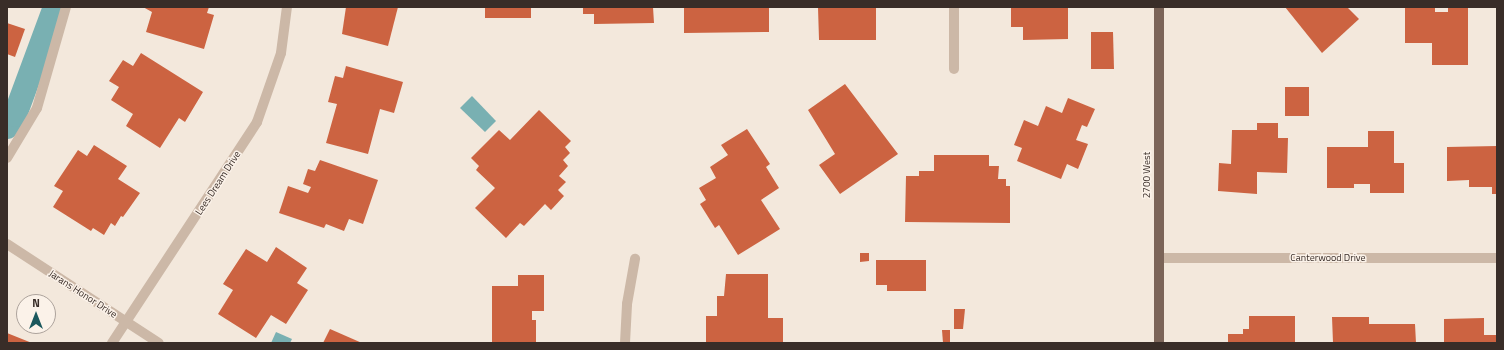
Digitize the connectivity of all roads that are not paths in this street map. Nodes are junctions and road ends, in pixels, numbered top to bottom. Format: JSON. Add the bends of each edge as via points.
{"nodes":[{"id":1,"x":66,"y":7,"type":"edge"},
{"id":2,"x":287,"y":7,"type":"edge"},
{"id":3,"x":954,"y":7,"type":"edge"},
{"id":4,"x":1159,"y":7,"type":"edge"},
{"id":5,"x":954,"y":69,"type":"dead end"},
{"id":6,"x":7,"y":158,"type":"edge"},
{"id":7,"x":7,"y":244,"type":"edge"},
{"id":8,"x":1159,"y":258,"type":"junction"},
{"id":9,"x":1497,"y":258,"type":"edge"},
{"id":10,"x":635,"y":259,"type":"dead end"},
{"id":11,"x":126,"y":322,"type":"junction"},
{"id":12,"x":112,"y":343,"type":"edge"},
{"id":13,"x":159,"y":343,"type":"edge"},
{"id":14,"x":626,"y":343,"type":"edge"},
{"id":15,"x":1159,"y":343,"type":"edge"}],
"edges":[{"from":1,"to":6,"type":"street","via":[[37,108]]},
{"from":2,"to":11,"type":"street","name":"Lees Dream Drive","via":[[279,59],[256,122]]},
{"from":3,"to":5,"type":"street"},
{"from":4,"to":8,"type":"main road","name":"2700 West"},
{"from":7,"to":11,"type":"street","name":"Jarans Honor Drive"},
{"from":8,"to":9,"type":"street","name":"Canterwood Drive"},
{"from":8,"to":15,"type":"main road","name":"2700 West"},
{"from":10,"to":14,"type":"street","via":[[627,304]]},
{"from":11,"to":12,"type":"street","name":"Lees Dream Drive"},
{"from":11,"to":13,"type":"street","name":"Jarans Honor Drive"}]}
